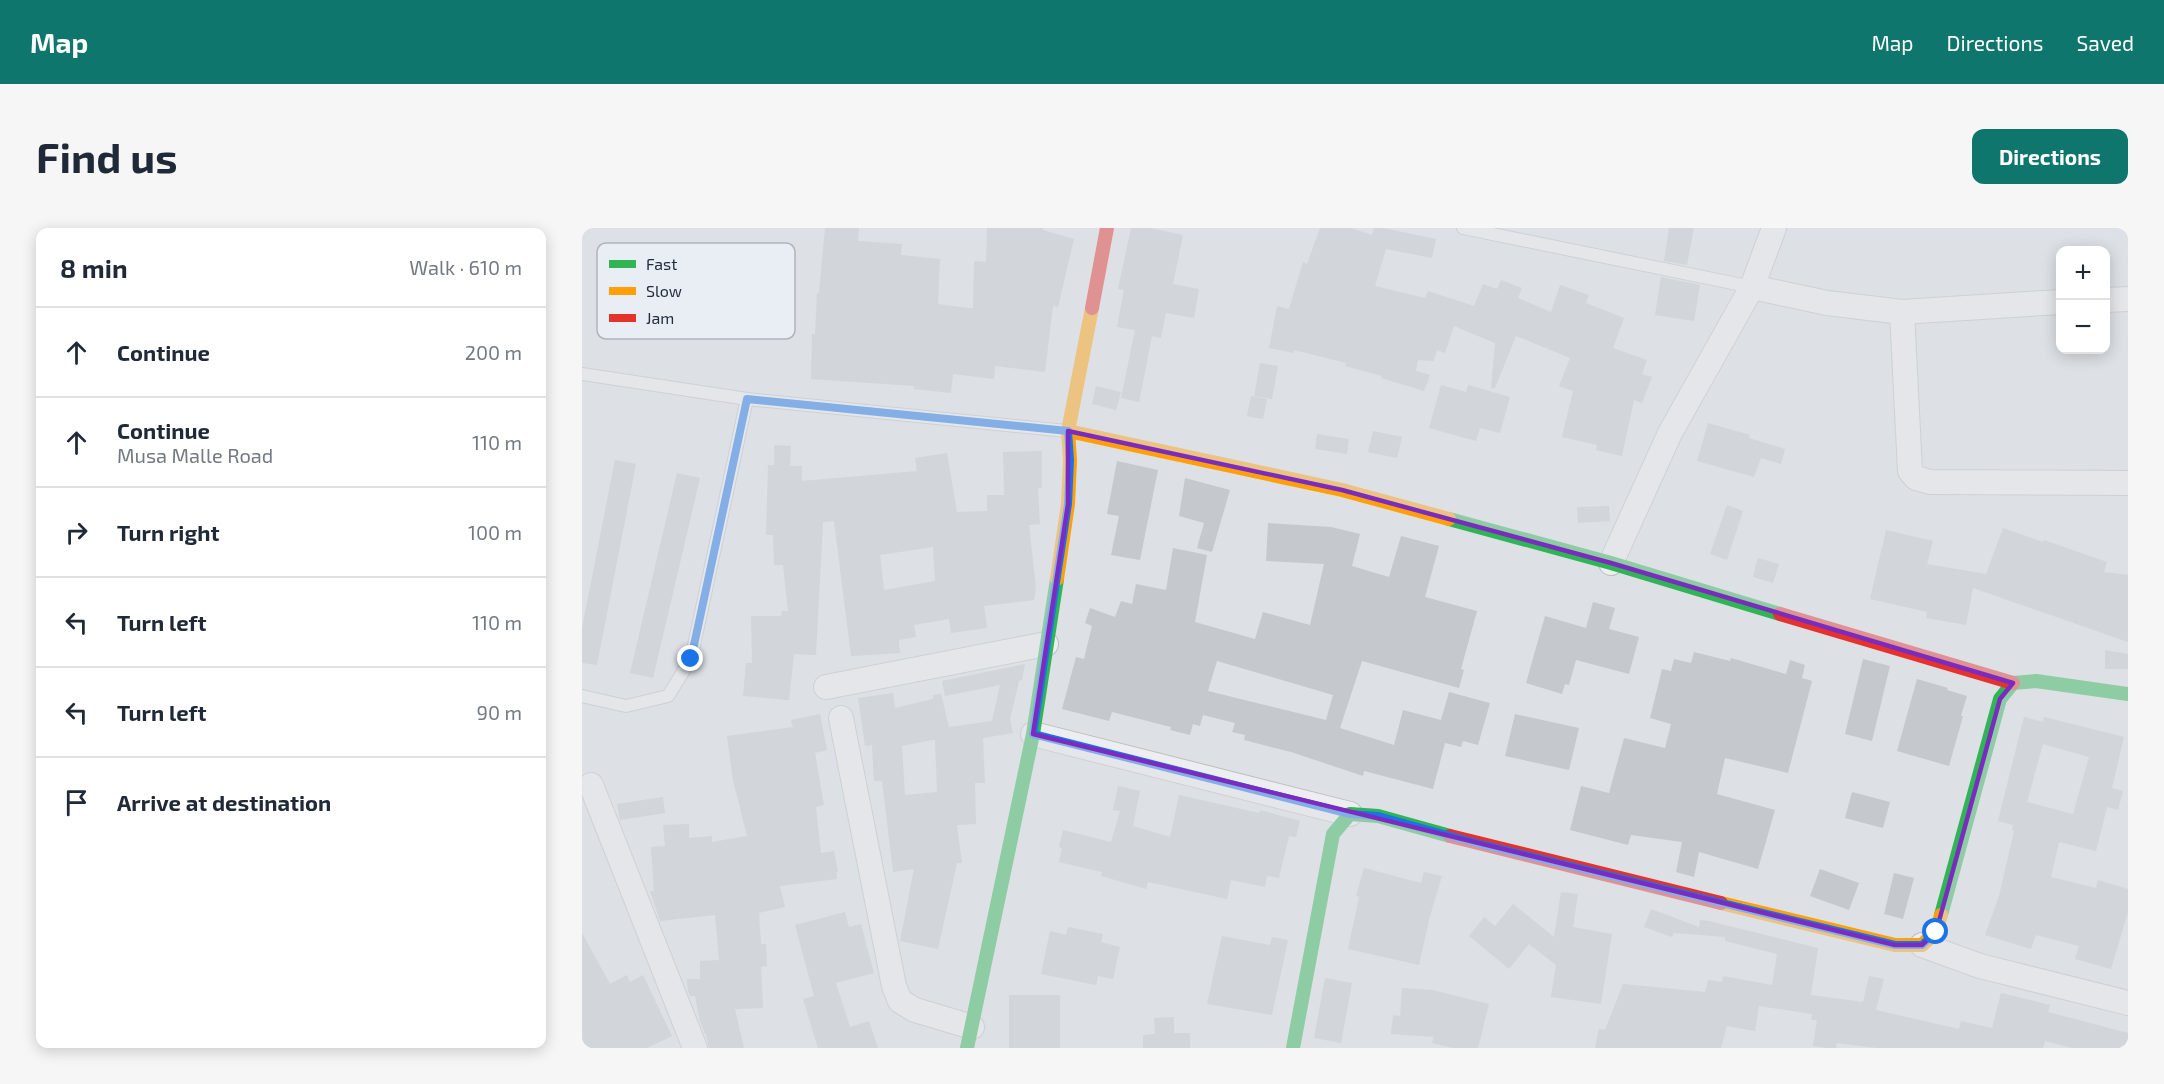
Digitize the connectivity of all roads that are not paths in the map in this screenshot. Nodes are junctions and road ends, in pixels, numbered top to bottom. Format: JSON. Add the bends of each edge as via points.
{"nodes":[{"id":1,"x":1107,"y":228,"type":"edge"},
{"id":2,"x":1463,"y":228,"type":"edge"},
{"id":3,"x":1774,"y":228,"type":"edge"},
{"id":4,"x":1752,"y":287,"type":"junction"},
{"id":5,"x":2128,"y":299,"type":"edge"},
{"id":6,"x":2110,"y":300,"type":"edge"},
{"id":7,"x":2056,"y":302,"type":"edge"},
{"id":8,"x":1902,"y":312,"type":"junction"},
{"id":9,"x":582,"y":374,"type":"edge"},
{"id":10,"x":747,"y":399,"type":"junction"},
{"id":11,"x":1068,"y":431,"type":"junction"},
{"id":12,"x":2128,"y":483,"type":"edge"},
{"id":13,"x":1611,"y":563,"type":"junction"},
{"id":14,"x":1046,"y":644,"type":"junction"},
{"id":15,"x":2013,"y":682,"type":"junction"},
{"id":16,"x":826,"y":687,"type":"dead end"},
{"id":17,"x":2128,"y":694,"type":"edge"},
{"id":18,"x":582,"y":696,"type":"edge"},
{"id":19,"x":841,"y":718,"type":"dead end"},
{"id":20,"x":1033,"y":734,"type":"junction"},
{"id":21,"x":591,"y":785,"type":"dead end"},
{"id":22,"x":1350,"y":814,"type":"junction"},
{"id":23,"x":1922,"y":945,"type":"junction"},
{"id":24,"x":2128,"y":1003,"type":"edge"},
{"id":25,"x":970,"y":1037,"type":"edge"},
{"id":26,"x":695,"y":1048,"type":"edge"},
{"id":27,"x":1293,"y":1048,"type":"edge"}],
"edges":[{"from":1,"to":11,"type":"street"},
{"from":2,"to":4,"type":"lane"},
{"from":3,"to":4,"type":"street"},
{"from":4,"to":8,"type":"street","via":[[1827,303]]},
{"from":4,"to":13,"type":"street","via":[[1670,434]]},
{"from":5,"to":6,"type":"street"},
{"from":7,"to":8,"type":"street"},
{"from":8,"to":12,"type":"street","via":[[1910,471],[1916,478],[1930,482]]},
{"from":9,"to":10,"type":"lane"},
{"from":10,"to":11,"type":"lane"},
{"from":10,"to":18,"type":"lane","via":[[691,659],[668,696],[626,706]]},
{"from":11,"to":13,"type":"street","via":[[1341,490]]},
{"from":11,"to":14,"type":"street","via":[[1068,504]]},
{"from":13,"to":15,"type":"street"},
{"from":14,"to":16,"type":"street"},
{"from":14,"to":20,"type":"street"},
{"from":15,"to":17,"type":"street","via":[[2036,681]]},
{"from":15,"to":23,"type":"street","via":[[2000,699],[1936,932]]},
{"from":19,"to":25,"type":"street","via":[[900,1001]]},
{"from":20,"to":22,"type":"street"},
{"from":20,"to":25,"type":"street"},
{"from":21,"to":26,"type":"street"},
{"from":22,"to":23,"type":"street","via":[[1378,816],[1895,945]]},
{"from":22,"to":27,"type":"street","via":[[1333,834]]},
{"from":23,"to":24,"type":"street","via":[[1980,966]]}]}
